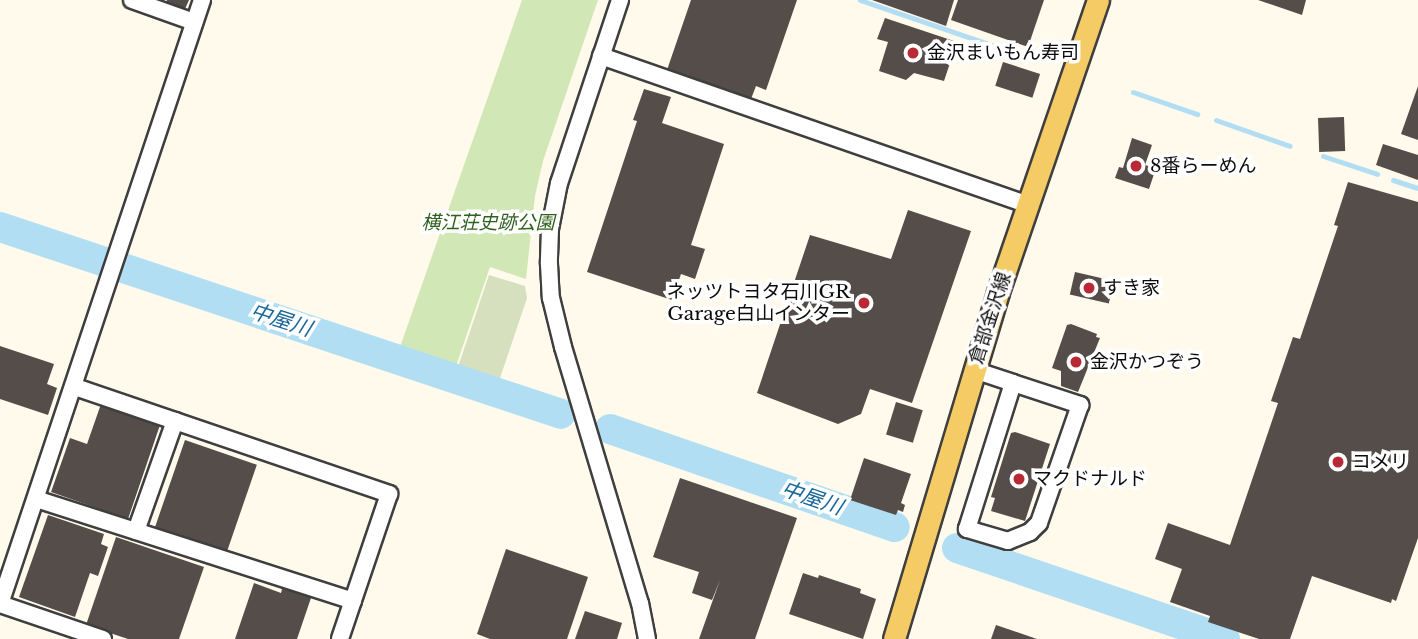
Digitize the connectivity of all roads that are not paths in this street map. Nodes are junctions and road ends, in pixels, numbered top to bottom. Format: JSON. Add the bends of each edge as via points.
{"nodes":[{"id":1,"x":132,"y":0,"type":"edge"},
{"id":2,"x":202,"y":0,"type":"edge"},
{"id":3,"x":620,"y":0,"type":"edge"},
{"id":4,"x":1098,"y":0,"type":"edge"},
{"id":5,"x":194,"y":22,"type":"junction"},
{"id":6,"x":601,"y":56,"type":"junction"},
{"id":7,"x":1027,"y":204,"type":"junction"},
{"id":8,"x":974,"y":370,"type":"junction"},
{"id":9,"x":1013,"y":383,"type":"junction"},
{"id":10,"x":75,"y":387,"type":"junction"},
{"id":11,"x":175,"y":421,"type":"junction"},
{"id":12,"x":36,"y":499,"type":"junction"},
{"id":13,"x":136,"y":531,"type":"junction"},
{"id":14,"x":353,"y":601,"type":"junction"},
{"id":15,"x":0,"y":604,"type":"edge"},
{"id":16,"x":103,"y":639,"type":"edge"},
{"id":17,"x":340,"y":639,"type":"edge"},
{"id":18,"x":647,"y":639,"type":"edge"},
{"id":19,"x":894,"y":639,"type":"edge"}],
"edges":[{"from":1,"to":5,"type":"street"},
{"from":2,"to":5,"type":"street"},
{"from":3,"to":6,"type":"street"},
{"from":4,"to":7,"type":"main road","name":"倉部金沢線"},
{"from":5,"to":10,"type":"street"},
{"from":6,"to":7,"type":"street"},
{"from":6,"to":18,"type":"street","via":[[559,183],[550,229],[551,298]]},
{"from":7,"to":8,"type":"main road","name":"倉部金沢線"},
{"from":8,"to":9,"type":"street"},
{"from":8,"to":19,"type":"main road","name":"倉部金沢線"},
{"from":9,"to":9,"type":"street","via":[[1080,405],[1039,523],[1008,541],[967,528]]},
{"from":10,"to":11,"type":"street"},
{"from":10,"to":12,"type":"street"},
{"from":11,"to":13,"type":"street"},
{"from":11,"to":14,"type":"street","via":[[389,494]]},
{"from":12,"to":13,"type":"street"},
{"from":12,"to":15,"type":"street"},
{"from":13,"to":14,"type":"street"},
{"from":14,"to":17,"type":"street"},
{"from":15,"to":16,"type":"street"}]}
